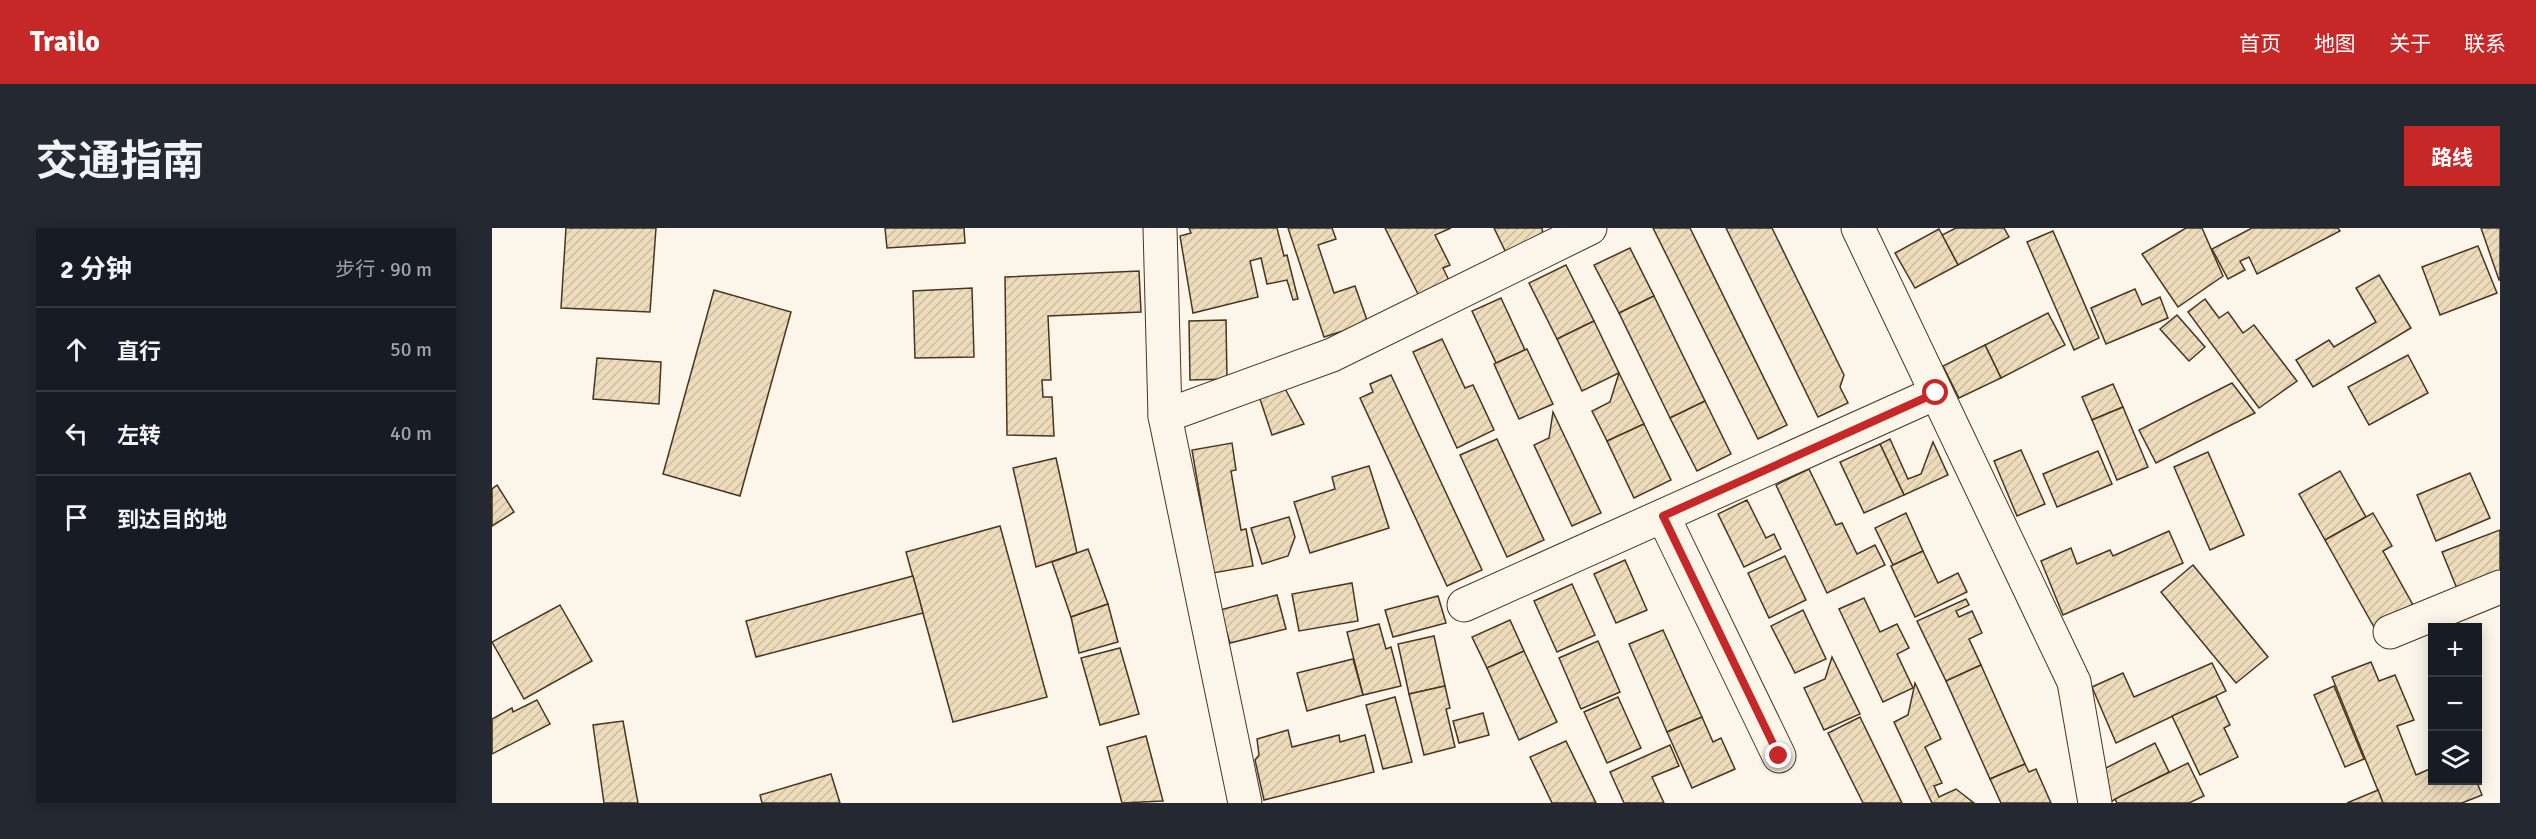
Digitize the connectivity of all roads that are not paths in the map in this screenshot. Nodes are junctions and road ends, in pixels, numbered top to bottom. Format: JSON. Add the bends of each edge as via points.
{"nodes":[{"id":1,"x":1160,"y":228,"type":"edge"},
{"id":2,"x":1590,"y":228,"type":"edge"},
{"id":3,"x":1858,"y":228,"type":"edge"},
{"id":4,"x":1936,"y":393,"type":"junction"},
{"id":5,"x":1165,"y":416,"type":"junction"},
{"id":6,"x":1663,"y":516,"type":"junction"},
{"id":7,"x":2500,"y":587,"type":"edge"},
{"id":8,"x":1464,"y":605,"type":"dead end"},
{"id":9,"x":2390,"y":632,"type":"dead end"},
{"id":10,"x":1779,"y":756,"type":"dead end"},
{"id":11,"x":1245,"y":803,"type":"edge"},
{"id":12,"x":2095,"y":803,"type":"edge"}],
"edges":[{"from":1,"to":5,"type":"lane"},
{"from":2,"to":5,"type":"lane","via":[[1332,355]]},
{"from":3,"to":4,"type":"lane"},
{"from":4,"to":6,"type":"lane"},
{"from":4,"to":12,"type":"lane","via":[[2074,682]]},
{"from":5,"to":11,"type":"lane"},
{"from":6,"to":8,"type":"lane"},
{"from":6,"to":10,"type":"lane"},
{"from":7,"to":9,"type":"lane"}]}
